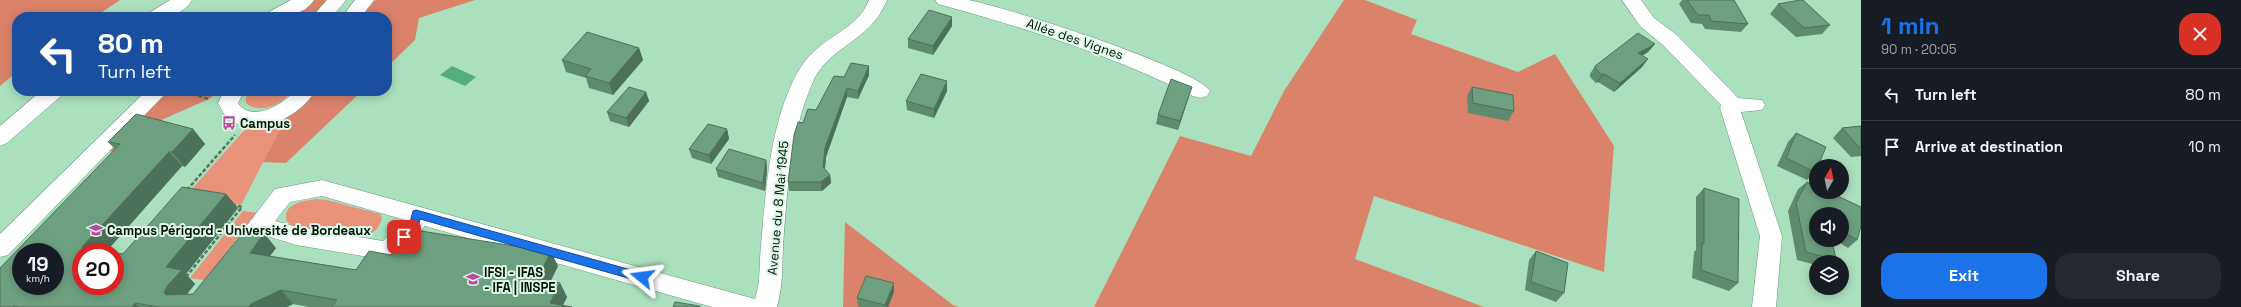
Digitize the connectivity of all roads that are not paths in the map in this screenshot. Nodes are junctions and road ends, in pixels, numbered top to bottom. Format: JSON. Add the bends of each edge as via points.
{"nodes":[{"id":1,"x":183,"y":0,"type":"edge"},
{"id":2,"x":305,"y":0,"type":"edge"},
{"id":3,"x":337,"y":0,"type":"edge"},
{"id":4,"x":365,"y":0,"type":"edge"},
{"id":5,"x":878,"y":0,"type":"edge"},
{"id":6,"x":944,"y":0,"type":"edge"},
{"id":7,"x":1631,"y":0,"type":"edge"},
{"id":8,"x":164,"y":12,"type":"edge"},
{"id":9,"x":283,"y":12,"type":"edge"},
{"id":10,"x":326,"y":12,"type":"edge"},
{"id":11,"x":355,"y":12,"type":"edge"},
{"id":12,"x":1200,"y":91,"type":"dead end"},
{"id":13,"x":48,"y":96,"type":"edge"},
{"id":14,"x":153,"y":96,"type":"edge"},
{"id":15,"x":232,"y":96,"type":"edge"},
{"id":16,"x":301,"y":96,"type":"edge"},
{"id":17,"x":1733,"y":105,"type":"junction"},
{"id":18,"x":1755,"y":105,"type":"dead end"},
{"id":19,"x":0,"y":138,"type":"edge"},
{"id":20,"x":416,"y":214,"type":"junction"},
{"id":21,"x":259,"y":225,"type":"junction"},
{"id":22,"x":0,"y":248,"type":"edge"},
{"id":23,"x":224,"y":268,"type":"edge"},
{"id":24,"x":748,"y":307,"type":"edge"},
{"id":25,"x":765,"y":307,"type":"edge"},
{"id":26,"x":1764,"y":307,"type":"edge"}],
"edges":[{"from":1,"to":8,"type":"street"},
{"from":2,"to":9,"type":"street"},
{"from":3,"to":10,"type":"street"},
{"from":4,"to":11,"type":"street"},
{"from":5,"to":25,"type":"street","name":"Avenue du 8 Mai 1945","via":[[865,24],[823,54],[812,65],[802,83],[785,132],[781,156],[771,284]]},
{"from":6,"to":12,"type":"street","name":"Allée des Vignes","via":[[990,11],[1094,44],[1161,71]]},
{"from":7,"to":17,"type":"street","via":[[1647,22],[1670,40]]},
{"from":13,"to":19,"type":"street"},
{"from":14,"to":22,"type":"street"},
{"from":15,"to":16,"type":"street","via":[[228,103],[231,111],[249,119],[285,110],[295,104]]},
{"from":17,"to":18,"type":"street"},
{"from":17,"to":26,"type":"street","via":[[1730,114],[1771,236]]},
{"from":20,"to":21,"type":"street","via":[[322,188],[283,195]]},
{"from":20,"to":21,"type":"street","via":[[415,224],[387,251],[296,236]]},
{"from":20,"to":24,"type":"street"},
{"from":21,"to":23,"type":"street"}]}
